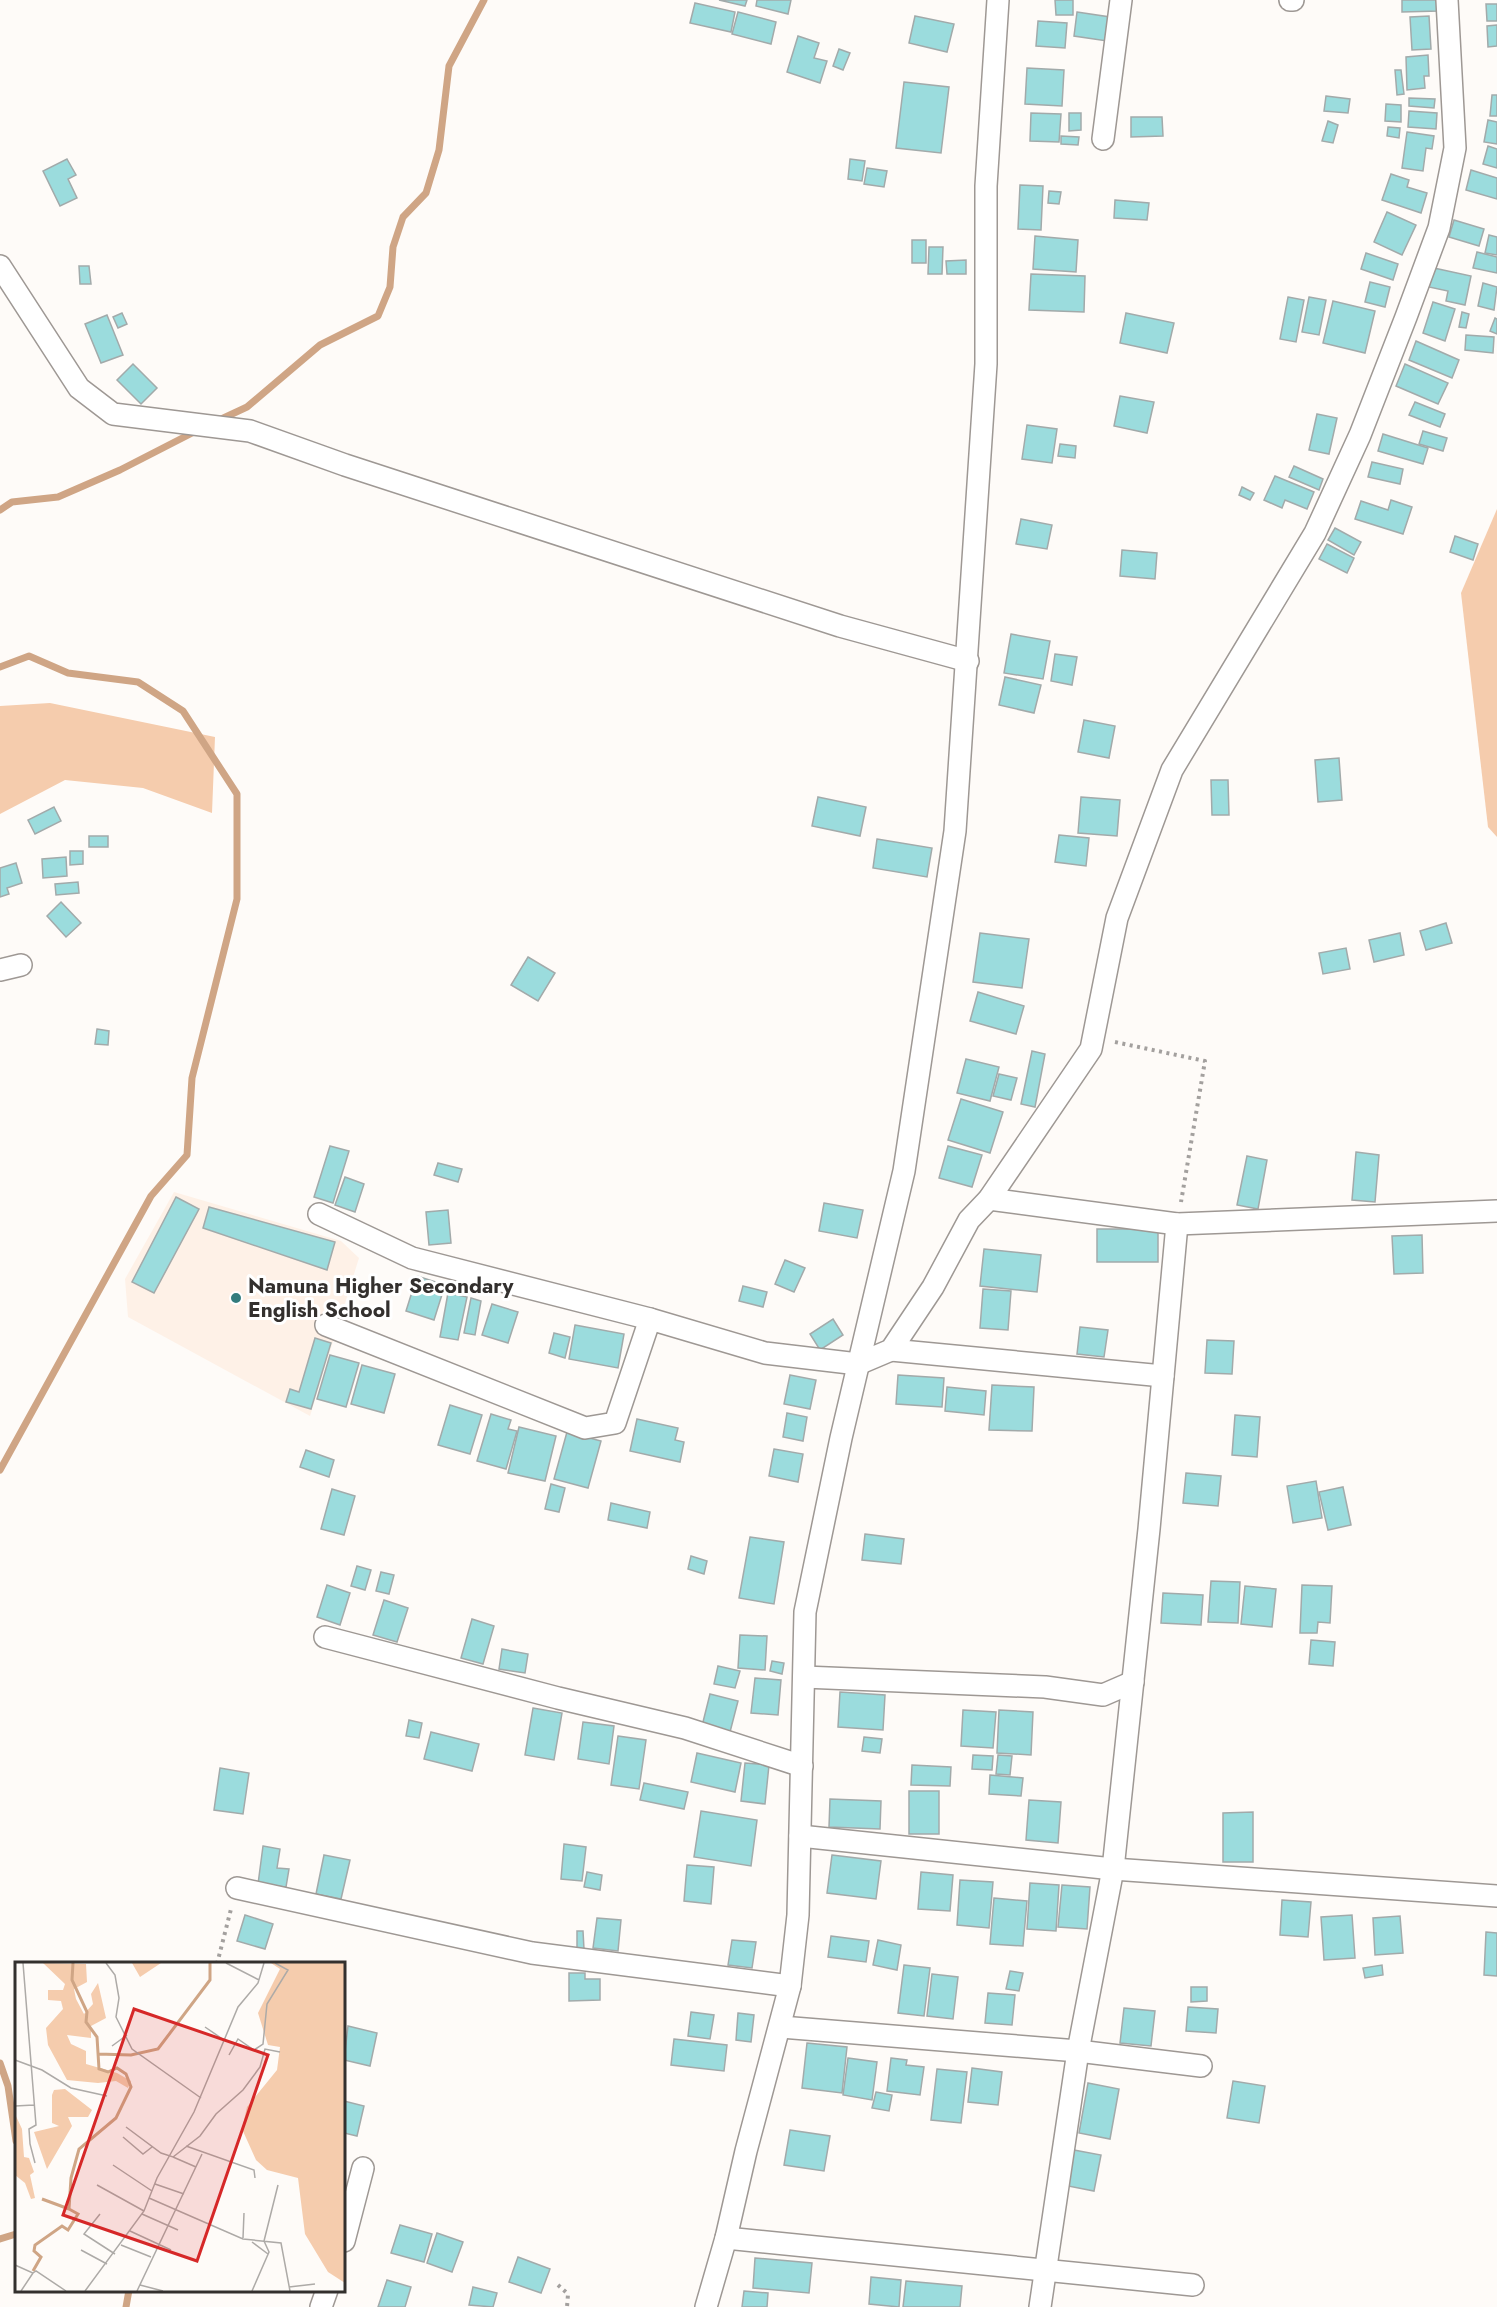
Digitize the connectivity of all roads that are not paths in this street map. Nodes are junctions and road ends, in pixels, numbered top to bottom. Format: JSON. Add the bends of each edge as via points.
{"nodes":[{"id":1,"x":1121,"y":0,"type":"edge"},
{"id":2,"x":1447,"y":0,"type":"edge"},
{"id":3,"x":995,"y":1,"type":"edge"},
{"id":4,"x":1103,"y":139,"type":"dead end"},
{"id":5,"x":0,"y":266,"type":"edge"},
{"id":6,"x":6,"y":289,"type":"edge"},
{"id":7,"x":968,"y":661,"type":"junction"},
{"id":8,"x":21,"y":965,"type":"dead end"},
{"id":9,"x":0,"y":970,"type":"edge"},
{"id":10,"x":989,"y":1199,"type":"junction"},
{"id":11,"x":1497,"y":1211,"type":"edge"},
{"id":12,"x":319,"y":1214,"type":"dead end"},
{"id":13,"x":1177,"y":1224,"type":"junction"},
{"id":14,"x":650,"y":1319,"type":"junction"},
{"id":15,"x":326,"y":1325,"type":"dead end"},
{"id":16,"x":891,"y":1350,"type":"junction"},
{"id":17,"x":858,"y":1364,"type":"junction"},
{"id":18,"x":1163,"y":1376,"type":"junction"},
{"id":19,"x":325,"y":1637,"type":"dead end"},
{"id":20,"x":804,"y":1677,"type":"junction"},
{"id":21,"x":1133,"y":1682,"type":"junction"},
{"id":22,"x":802,"y":1766,"type":"junction"},
{"id":23,"x":800,"y":1836,"type":"junction"},
{"id":24,"x":1113,"y":1869,"type":"junction"},
{"id":25,"x":237,"y":1888,"type":"road end"},
{"id":26,"x":1497,"y":1896,"type":"edge"},
{"id":27,"x":790,"y":1986,"type":"junction"},
{"id":28,"x":781,"y":2027,"type":"junction"},
{"id":29,"x":1078,"y":2052,"type":"junction"},
{"id":30,"x":1201,"y":2066,"type":"dead end"},
{"id":31,"x":363,"y":2168,"type":"dead end"},
{"id":32,"x":345,"y":2237,"type":"edge"},
{"id":33,"x":726,"y":2238,"type":"junction"},
{"id":34,"x":1045,"y":2270,"type":"junction"},
{"id":35,"x":1193,"y":2285,"type":"dead end"},
{"id":36,"x":326,"y":2292,"type":"edge"},
{"id":37,"x":321,"y":2307,"type":"edge"},
{"id":38,"x":706,"y":2307,"type":"edge"},
{"id":39,"x":1040,"y":2307,"type":"edge"}],
"edges":[{"from":1,"to":4,"type":"street"},
{"from":2,"to":10,"type":"street","via":[[1455,148],[1439,228],[1360,435],[1315,533],[1172,770],[1117,918],[1091,1049]]},
{"from":3,"to":7,"type":"street","via":[[986,186],[986,364]]},
{"from":5,"to":6,"type":"street"},
{"from":6,"to":7,"type":"street","via":[[80,388],[113,414],[250,431],[840,626]]},
{"from":7,"to":17,"type":"street","via":[[955,831],[904,1171]]},
{"from":8,"to":9,"type":"street"},
{"from":10,"to":13,"type":"street"},
{"from":10,"to":16,"type":"street","via":[[969,1220],[933,1287]]},
{"from":11,"to":13,"type":"street"},
{"from":12,"to":14,"type":"street","via":[[412,1258]]},
{"from":13,"to":18,"type":"street"},
{"from":14,"to":15,"type":"street","via":[[615,1423],[585,1428]]},
{"from":14,"to":17,"type":"street","via":[[765,1353]]},
{"from":16,"to":17,"type":"street"},
{"from":16,"to":18,"type":"street"},
{"from":17,"to":20,"type":"street","via":[[806,1611]]},
{"from":18,"to":21,"type":"street"},
{"from":19,"to":22,"type":"street","via":[[685,1728]]},
{"from":20,"to":21,"type":"street","via":[[1045,1687],[1102,1695]]},
{"from":20,"to":22,"type":"street"},
{"from":21,"to":24,"type":"street"},
{"from":22,"to":23,"type":"street"},
{"from":23,"to":24,"type":"street"},
{"from":23,"to":27,"type":"street","via":[[798,1915]]},
{"from":24,"to":26,"type":"street"},
{"from":24,"to":29,"type":"street"},
{"from":25,"to":27,"type":"street","via":[[532,1953]]},
{"from":27,"to":28,"type":"street"},
{"from":28,"to":29,"type":"street"},
{"from":28,"to":33,"type":"street"},
{"from":29,"to":30,"type":"street"},
{"from":29,"to":34,"type":"street"},
{"from":31,"to":32,"type":"street"},
{"from":33,"to":34,"type":"street"},
{"from":33,"to":38,"type":"street"},
{"from":34,"to":35,"type":"street"},
{"from":34,"to":39,"type":"street"},
{"from":36,"to":37,"type":"street"}]}
